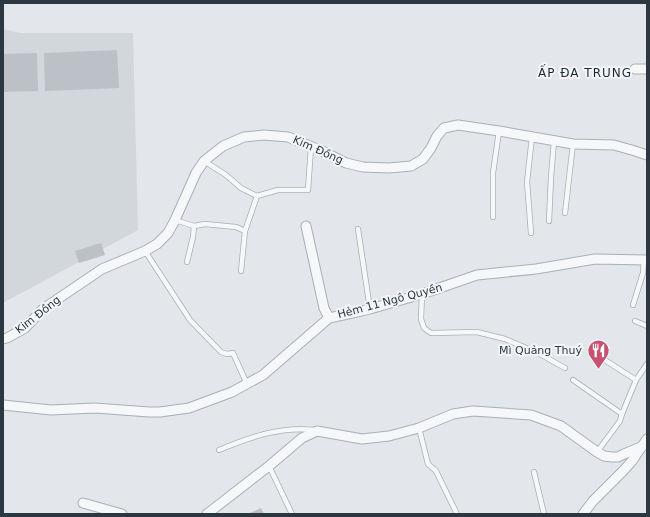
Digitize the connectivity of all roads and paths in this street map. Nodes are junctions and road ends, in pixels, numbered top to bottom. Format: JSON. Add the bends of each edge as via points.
{"nodes":[{"id":1,"x":635,"y":69,"type":"dead end"},
{"id":2,"x":647,"y":69,"type":"edge"},
{"id":3,"x":499,"y":132,"type":"junction"},
{"id":4,"x":532,"y":138,"type":"junction"},
{"id":5,"x":554,"y":142,"type":"junction"},
{"id":6,"x":573,"y":144,"type":"junction"},
{"id":7,"x":311,"y":146,"type":"junction"},
{"id":8,"x":647,"y":155,"type":"edge"},
{"id":9,"x":204,"y":161,"type":"junction"},
{"id":10,"x":257,"y":196,"type":"junction"},
{"id":11,"x":565,"y":213,"type":"dead end"},
{"id":12,"x":492,"y":217,"type":"dead end"},
{"id":13,"x":175,"y":220,"type":"junction"},
{"id":14,"x":550,"y":221,"type":"dead end"},
{"id":15,"x":194,"y":226,"type":"junction"},
{"id":16,"x":306,"y":226,"type":"dead end"},
{"id":17,"x":358,"y":229,"type":"dead end"},
{"id":18,"x":246,"y":232,"type":"junction"},
{"id":19,"x":531,"y":232,"type":"dead end"},
{"id":20,"x":145,"y":251,"type":"junction"},
{"id":21,"x":645,"y":260,"type":"edge"},
{"id":22,"x":187,"y":262,"type":"dead end"},
{"id":23,"x":241,"y":271,"type":"dead end"},
{"id":24,"x":422,"y":294,"type":"junction"},
{"id":25,"x":633,"y":304,"type":"dead end"},
{"id":26,"x":370,"y":309,"type":"junction"},
{"id":27,"x":329,"y":318,"type":"junction"},
{"id":28,"x":635,"y":321,"type":"dead end"},
{"id":29,"x":647,"y":326,"type":"edge"},
{"id":30,"x":3,"y":339,"type":"edge"},
{"id":31,"x":600,"y":358,"type":"dead end"},
{"id":32,"x":647,"y":364,"type":"edge"},
{"id":33,"x":564,"y":368,"type":"dead end"},
{"id":34,"x":572,"y":380,"type":"dead end"},
{"id":35,"x":636,"y":380,"type":"junction"},
{"id":36,"x":247,"y":384,"type":"junction"},
{"id":37,"x":3,"y":405,"type":"edge"},
{"id":38,"x":622,"y":414,"type":"junction"},
{"id":39,"x":419,"y":428,"type":"junction"},
{"id":40,"x":317,"y":430,"type":"junction"},
{"id":41,"x":645,"y":443,"type":"edge"},
{"id":42,"x":219,"y":450,"type":"dead end"},
{"id":43,"x":597,"y":452,"type":"junction"},
{"id":44,"x":269,"y":466,"type":"junction"},
{"id":45,"x":534,"y":472,"type":"dead end"},
{"id":46,"x":83,"y":502,"type":"dead end"},
{"id":47,"x":122,"y":514,"type":"edge"},
{"id":48,"x":207,"y":514,"type":"edge"},
{"id":49,"x":292,"y":514,"type":"edge"},
{"id":50,"x":457,"y":514,"type":"edge"},
{"id":51,"x":544,"y":514,"type":"edge"},
{"id":52,"x":583,"y":514,"type":"edge"}],
"edges":[{"from":1,"to":2,"type":"street"},
{"from":3,"to":4,"type":"street","name":"Kim Đồng"},
{"from":3,"to":7,"type":"street","name":"Kim Đồng","via":[[458,126],[444,128],[423,159],[410,166],[389,168],[363,167],[346,163]]},
{"from":3,"to":12,"type":"lane","via":[[493,173]]},
{"from":4,"to":5,"type":"street","name":"Kim Đồng"},
{"from":4,"to":19,"type":"lane","via":[[527,182]]},
{"from":5,"to":6,"type":"street","name":"Kim Đồng"},
{"from":5,"to":14,"type":"lane"},
{"from":6,"to":8,"type":"street","name":"Kim Đồng","via":[[614,145]]},
{"from":6,"to":11,"type":"lane"},
{"from":7,"to":9,"type":"street","name":"Kim Đồng","via":[[288,137],[244,136],[223,146]]},
{"from":7,"to":10,"type":"lane","via":[[308,190],[278,190]]},
{"from":9,"to":10,"type":"lane","via":[[241,188]]},
{"from":9,"to":13,"type":"street","name":"Kim Đồng"},
{"from":10,"to":18,"type":"lane"},
{"from":13,"to":15,"type":"lane"},
{"from":13,"to":20,"type":"street","name":"Kim Đồng","via":[[168,233]]},
{"from":15,"to":18,"type":"lane","via":[[205,224],[236,227]]},
{"from":15,"to":22,"type":"lane"},
{"from":16,"to":27,"type":"street","via":[[324,308]]},
{"from":17,"to":26,"type":"lane"},
{"from":18,"to":23,"type":"lane"},
{"from":20,"to":30,"type":"street","name":"Kim Đồng","via":[[102,269],[43,309],[25,328]]},
{"from":20,"to":36,"type":"lane","via":[[190,320],[221,352],[233,353]]},
{"from":21,"to":24,"type":"street","name":"Hẻm 11 Ngô Quyền","via":[[595,259],[536,269],[476,275]]},
{"from":21,"to":25,"type":"lane"},
{"from":24,"to":26,"type":"street","name":"Hẻm 11 Ngô Quyền"},
{"from":24,"to":33,"type":"lane","via":[[421,319],[424,328],[431,332],[476,332],[505,339]]},
{"from":26,"to":27,"type":"street","name":"Hẻm 11 Ngô Quyền"},
{"from":27,"to":36,"type":"street","name":"Hẻm 11 Ngô Quyền","via":[[263,375]]},
{"from":28,"to":29,"type":"lane"},
{"from":31,"to":35,"type":"lane"},
{"from":32,"to":35,"type":"lane"},
{"from":34,"to":38,"type":"lane"},
{"from":35,"to":38,"type":"lane"},
{"from":36,"to":37,"type":"street","name":"Hẻm 11 Ngô Quyền","via":[[189,408],[160,412],[95,408],[52,410]]},
{"from":38,"to":43,"type":"lane","via":[[619,423]]},
{"from":39,"to":40,"type":"street","via":[[389,436],[362,439]]},
{"from":39,"to":43,"type":"street","via":[[453,414],[473,411],[531,415],[560,426]]},
{"from":39,"to":50,"type":"lane","via":[[428,464],[436,471]]},
{"from":40,"to":42,"type":"lane","via":[[287,429],[246,439]]},
{"from":40,"to":44,"type":"street","via":[[302,438]]},
{"from":41,"to":43,"type":"street","via":[[618,457],[604,456]]},
{"from":41,"to":52,"type":"street","via":[[632,461]]},
{"from":44,"to":48,"type":"street"},
{"from":44,"to":49,"type":"lane"},
{"from":45,"to":51,"type":"lane"},
{"from":46,"to":47,"type":"street"}]}
